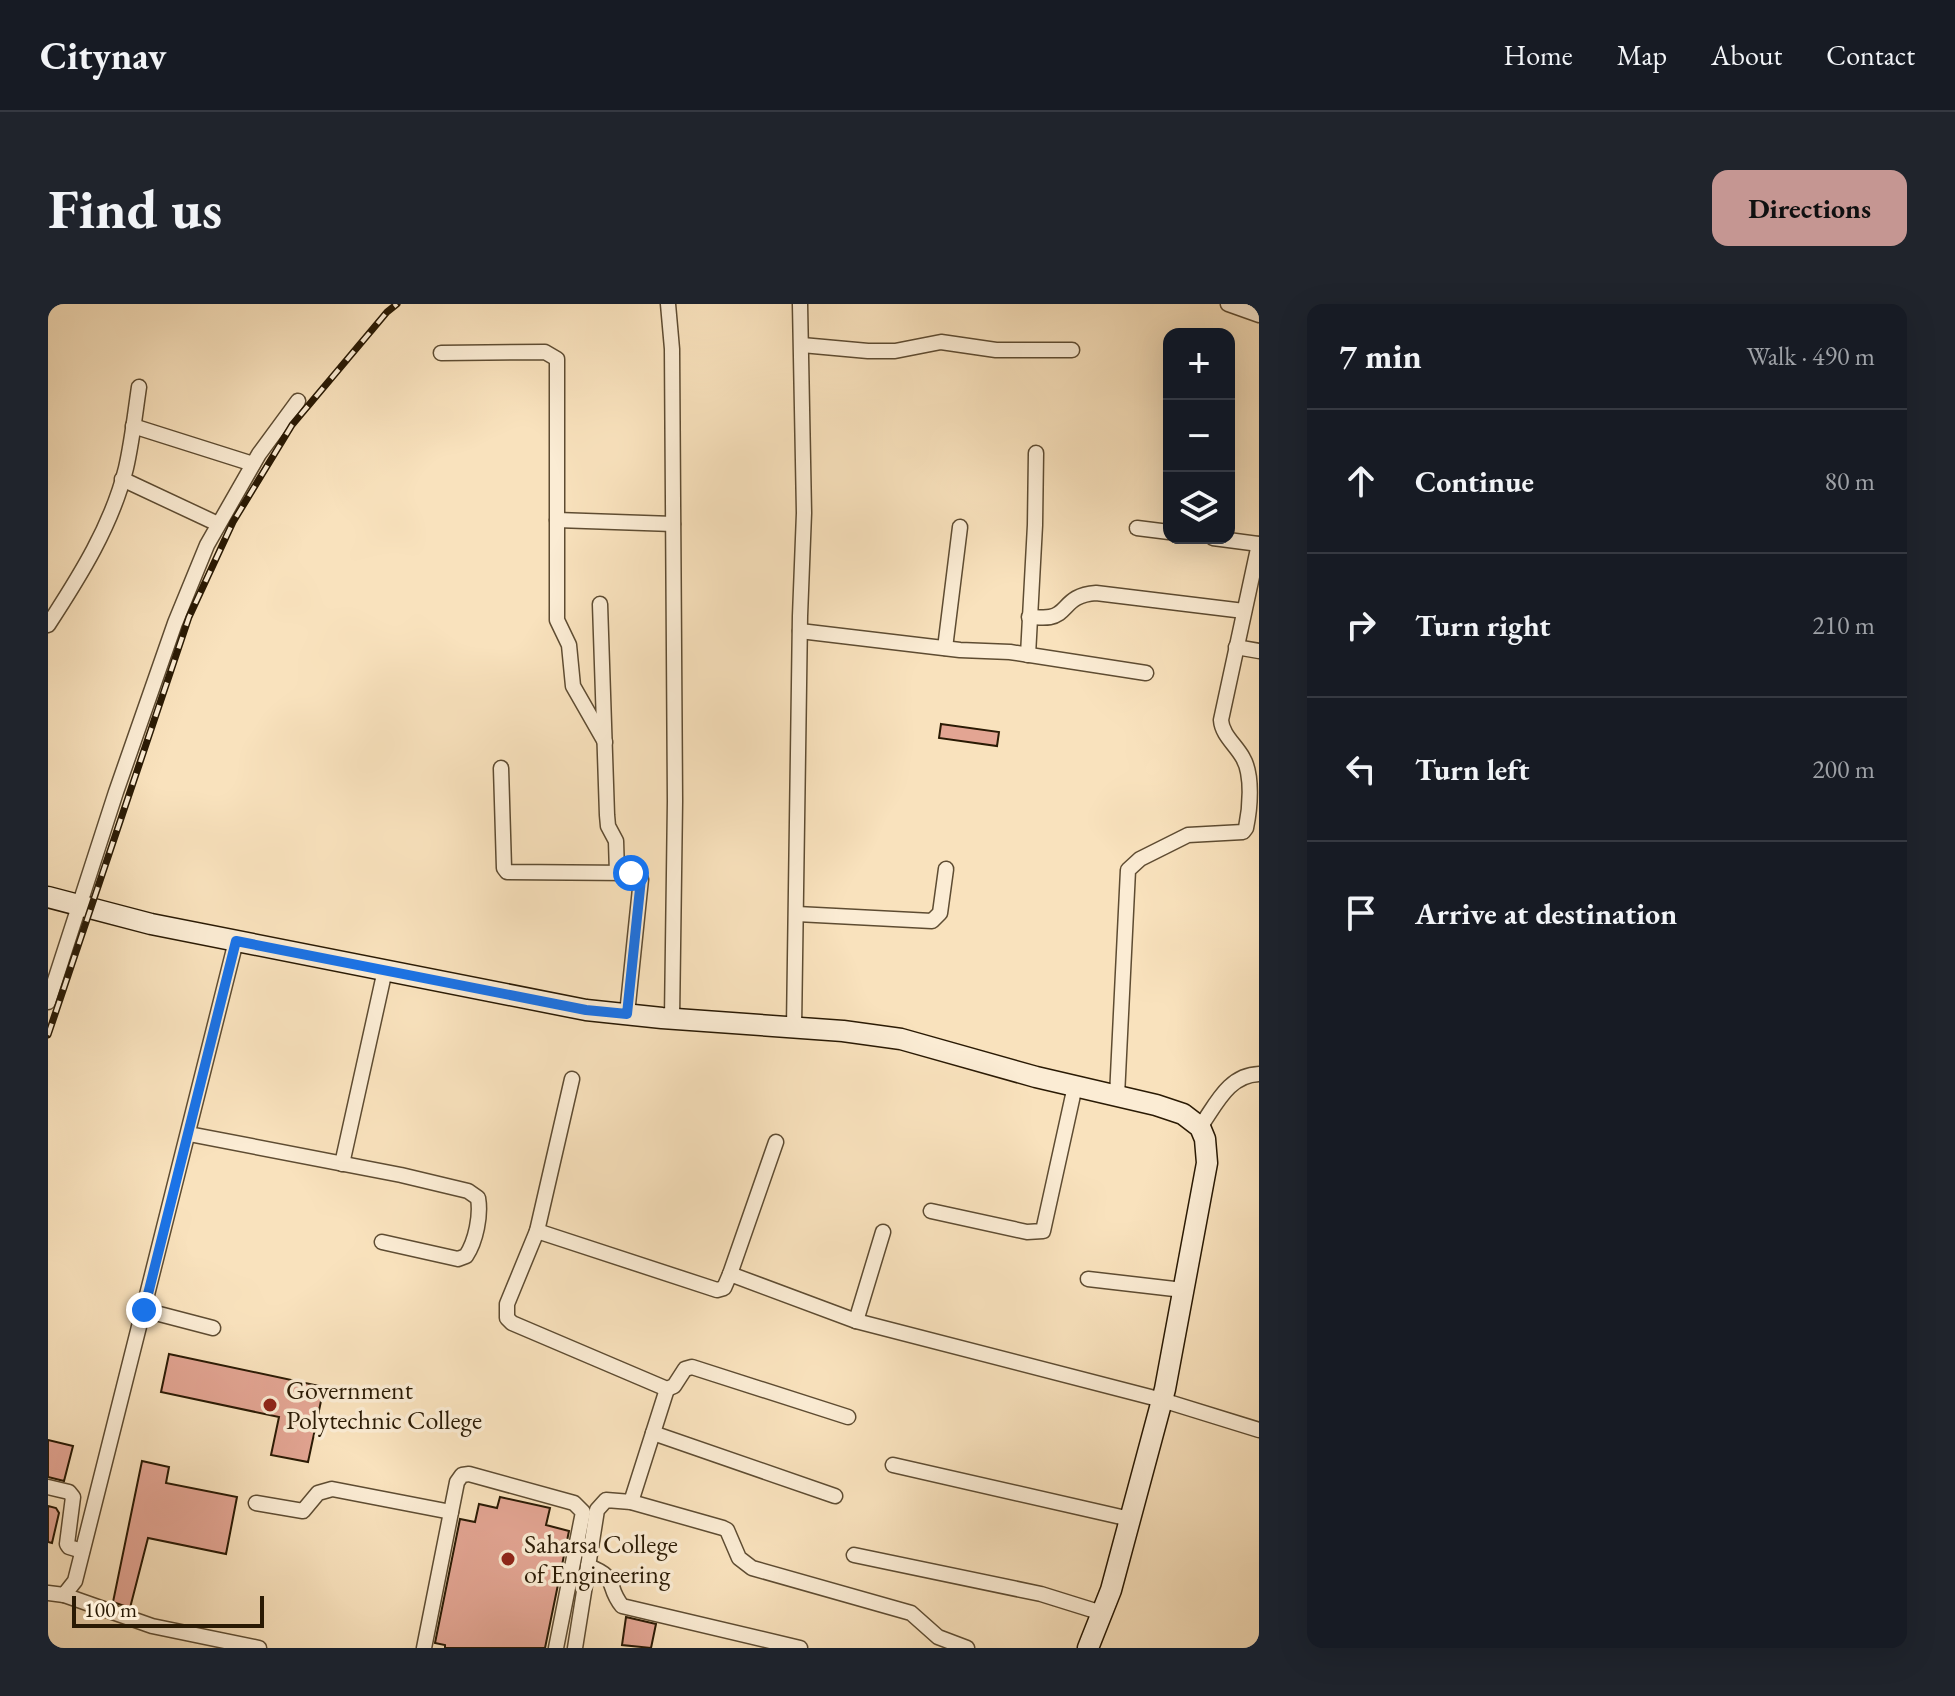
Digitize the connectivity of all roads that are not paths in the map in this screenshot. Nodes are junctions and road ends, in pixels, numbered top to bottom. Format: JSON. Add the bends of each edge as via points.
{"nodes":[{"id":1,"x":668,"y":304,"type":"edge"},
{"id":2,"x":800,"y":304,"type":"edge"},
{"id":3,"x":1228,"y":304,"type":"edge"},
{"id":4,"x":1259,"y":315,"type":"edge"},
{"id":5,"x":802,"y":345,"type":"junction"},
{"id":6,"x":1072,"y":350,"type":"dead end"},
{"id":7,"x":441,"y":353,"type":"dead end"},
{"id":8,"x":139,"y":387,"type":"dead end"},
{"id":9,"x":298,"y":401,"type":"dead end"},
{"id":10,"x":133,"y":426,"type":"junction"},
{"id":11,"x":1036,"y":453,"type":"dead end"},
{"id":12,"x":253,"y":464,"type":"junction"},
{"id":13,"x":122,"y":479,"type":"junction"},
{"id":14,"x":557,"y":520,"type":"junction"},
{"id":15,"x":218,"y":524,"type":"junction"},
{"id":16,"x":673,"y":524,"type":"junction"},
{"id":17,"x":960,"y":527,"type":"dead end"},
{"id":18,"x":1137,"y":528,"type":"dead end"},
{"id":19,"x":1163,"y":531,"type":"edge"},
{"id":20,"x":1235,"y":541,"type":"edge"},
{"id":21,"x":1259,"y":544,"type":"edge"},
{"id":22,"x":600,"y":604,"type":"dead end"},
{"id":23,"x":1244,"y":611,"type":"junction"},
{"id":24,"x":1029,"y":617,"type":"junction"},
{"id":25,"x":48,"y":625,"type":"edge"},
{"id":26,"x":800,"y":631,"type":"junction"},
{"id":27,"x":1236,"y":647,"type":"junction"},
{"id":28,"x":945,"y":648,"type":"junction"},
{"id":29,"x":1259,"y":651,"type":"edge"},
{"id":30,"x":1028,"y":655,"type":"junction"},
{"id":31,"x":1146,"y":673,"type":"dead end"},
{"id":32,"x":605,"y":742,"type":"junction"},
{"id":33,"x":501,"y":768,"type":"dead end"},
{"id":34,"x":1243,"y":832,"type":"junction"},
{"id":35,"x":1259,"y":832,"type":"edge"},
{"id":36,"x":946,"y":869,"type":"dead end"},
{"id":37,"x":617,"y":873,"type":"junction"},
{"id":38,"x":48,"y":897,"type":"edge"},
{"id":39,"x":79,"y":906,"type":"junction"},
{"id":40,"x":797,"y":914,"type":"junction"},
{"id":41,"x":236,"y":941,"type":"junction"},
{"id":42,"x":385,"y":970,"type":"junction"},
{"id":43,"x":48,"y":1002,"type":"edge"},
{"id":44,"x":627,"y":1014,"type":"junction"},
{"id":45,"x":672,"y":1019,"type":"junction"},
{"id":46,"x":794,"y":1028,"type":"junction"},
{"id":47,"x":1259,"y":1074,"type":"edge"},
{"id":48,"x":572,"y":1079,"type":"dead end"},
{"id":49,"x":1075,"y":1086,"type":"junction"},
{"id":50,"x":1117,"y":1096,"type":"junction"},
{"id":51,"x":1200,"y":1127,"type":"junction"},
{"id":52,"x":189,"y":1134,"type":"junction"},
{"id":53,"x":776,"y":1142,"type":"dead end"},
{"id":54,"x":342,"y":1164,"type":"junction"},
{"id":55,"x":931,"y":1211,"type":"dead end"},
{"id":56,"x":537,"y":1231,"type":"junction"},
{"id":57,"x":883,"y":1232,"type":"dead end"},
{"id":58,"x":382,"y":1242,"type":"dead end"},
{"id":59,"x":730,"y":1274,"type":"junction"},
{"id":60,"x":1088,"y":1279,"type":"dead end"},
{"id":61,"x":1183,"y":1290,"type":"junction"},
{"id":62,"x":144,"y":1310,"type":"junction"},
{"id":63,"x":856,"y":1321,"type":"junction"},
{"id":64,"x":213,"y":1328,"type":"dead end"},
{"id":65,"x":667,"y":1389,"type":"junction"},
{"id":66,"x":1162,"y":1400,"type":"junction"},
{"id":67,"x":848,"y":1417,"type":"dead end"},
{"id":68,"x":1259,"y":1430,"type":"edge"},
{"id":69,"x":653,"y":1433,"type":"junction"},
{"id":70,"x":893,"y":1465,"type":"dead end"},
{"id":71,"x":48,"y":1487,"type":"edge"},
{"id":72,"x":835,"y":1496,"type":"dead end"},
{"id":73,"x":631,"y":1502,"type":"junction"},
{"id":74,"x":256,"y":1503,"type":"dead end"},
{"id":75,"x":451,"y":1512,"type":"junction"},
{"id":76,"x":1130,"y":1519,"type":"junction"},
{"id":77,"x":82,"y":1551,"type":"junction"},
{"id":78,"x":854,"y":1555,"type":"dead end"},
{"id":79,"x":588,"y":1566,"type":"junction"},
{"id":80,"x":48,"y":1593,"type":"edge"},
{"id":81,"x":64,"y":1595,"type":"junction"},
{"id":82,"x":1102,"y":1613,"type":"junction"},
{"id":83,"x":259,"y":1648,"type":"edge"},
{"id":84,"x":424,"y":1648,"type":"edge"},
{"id":85,"x":556,"y":1648,"type":"edge"},
{"id":86,"x":575,"y":1648,"type":"edge"},
{"id":87,"x":800,"y":1648,"type":"edge"},
{"id":88,"x":967,"y":1648,"type":"edge"},
{"id":89,"x":1088,"y":1648,"type":"edge"}],
"edges":[{"from":1,"to":16,"type":"street"},
{"from":2,"to":5,"type":"street"},
{"from":3,"to":4,"type":"street"},
{"from":5,"to":6,"type":"street","via":[[895,351],[941,342],[996,350]]},
{"from":5,"to":26,"type":"street"},
{"from":7,"to":14,"type":"street","via":[[545,352],[557,359]]},
{"from":8,"to":10,"type":"street"},
{"from":9,"to":12,"type":"street"},
{"from":10,"to":12,"type":"street"},
{"from":10,"to":13,"type":"street"},
{"from":11,"to":24,"type":"street"},
{"from":12,"to":15,"type":"street"},
{"from":13,"to":15,"type":"street"},
{"from":13,"to":25,"type":"street","via":[[94,553]]},
{"from":14,"to":16,"type":"street"},
{"from":14,"to":32,"type":"street","via":[[559,626],[569,645],[573,686]]},
{"from":15,"to":39,"type":"street","via":[[175,623]]},
{"from":16,"to":45,"type":"street"},
{"from":17,"to":28,"type":"street"},
{"from":18,"to":19,"type":"street"},
{"from":20,"to":21,"type":"street"},
{"from":21,"to":23,"type":"street"},
{"from":22,"to":32,"type":"street"},
{"from":23,"to":24,"type":"street","via":[[1096,593],[1072,599],[1050,617]]},
{"from":23,"to":27,"type":"street"},
{"from":24,"to":30,"type":"street"},
{"from":26,"to":28,"type":"street"},
{"from":26,"to":40,"type":"street"},
{"from":27,"to":29,"type":"street"},
{"from":27,"to":34,"type":"street","via":[[1221,727],[1247,769],[1248,819]]},
{"from":28,"to":30,"type":"street"},
{"from":30,"to":31,"type":"street"},
{"from":32,"to":37,"type":"street","via":[[608,826],[616,841]]},
{"from":33,"to":37,"type":"street","via":[[507,872]]},
{"from":34,"to":35,"type":"street"},
{"from":34,"to":50,"type":"street","via":[[1188,835],[1128,870]]},
{"from":36,"to":40,"type":"street","via":[[940,913],[932,921]]},
{"from":37,"to":44,"type":"street","via":[[641,879]]},
{"from":38,"to":39,"type":"main road"},
{"from":39,"to":41,"type":"main road"},
{"from":39,"to":43,"type":"street"},
{"from":40,"to":46,"type":"street"},
{"from":41,"to":42,"type":"main road"},
{"from":41,"to":52,"type":"street"},
{"from":42,"to":44,"type":"main road"},
{"from":42,"to":54,"type":"street"},
{"from":44,"to":45,"type":"main road"},
{"from":45,"to":46,"type":"main road"},
{"from":46,"to":49,"type":"main road","via":[[901,1039]]},
{"from":47,"to":51,"type":"street","via":[[1232,1082]]},
{"from":48,"to":56,"type":"street"},
{"from":49,"to":50,"type":"main road"},
{"from":49,"to":55,"type":"street","via":[[1043,1231]]},
{"from":50,"to":51,"type":"main road","via":[[1183,1114]]},
{"from":51,"to":61,"type":"main road","via":[[1207,1163]]},
{"from":52,"to":54,"type":"street"},
{"from":52,"to":62,"type":"street"},
{"from":53,"to":59,"type":"street"},
{"from":54,"to":58,"type":"street","via":[[468,1191],[478,1198],[472,1248],[466,1256],[458,1259]]},
{"from":56,"to":59,"type":"street","via":[[717,1290],[724,1288]]},
{"from":56,"to":65,"type":"street","via":[[507,1304],[507,1318]]},
{"from":57,"to":63,"type":"street"},
{"from":59,"to":63,"type":"street"},
{"from":60,"to":61,"type":"street"},
{"from":61,"to":66,"type":"main road"},
{"from":62,"to":64,"type":"street"},
{"from":62,"to":77,"type":"street"},
{"from":63,"to":66,"type":"street"},
{"from":65,"to":67,"type":"street","via":[[692,1367]]},
{"from":65,"to":69,"type":"street"},
{"from":66,"to":68,"type":"street"},
{"from":66,"to":76,"type":"main road"},
{"from":69,"to":72,"type":"street"},
{"from":69,"to":73,"type":"street"},
{"from":70,"to":76,"type":"street"},
{"from":71,"to":77,"type":"street","via":[[73,1497],[67,1544]]},
{"from":73,"to":79,"type":"street","via":[[606,1500],[600,1505]]},
{"from":73,"to":88,"type":"street","via":[[723,1528],[739,1558],[752,1568],[911,1613],[938,1637]]},
{"from":74,"to":75,"type":"street","via":[[303,1511],[318,1493],[332,1489]]},
{"from":75,"to":84,"type":"street"},
{"from":75,"to":85,"type":"street","via":[[457,1482],[469,1474],[580,1508],[583,1520]]},
{"from":76,"to":82,"type":"main road"},
{"from":77,"to":81,"type":"street","via":[[75,1581]]},
{"from":78,"to":82,"type":"street","via":[[1041,1594]]},
{"from":79,"to":86,"type":"street"},
{"from":79,"to":87,"type":"street","via":[[612,1581],[622,1606]]},
{"from":80,"to":81,"type":"street"},
{"from":81,"to":83,"type":"street","via":[[152,1626]]},
{"from":82,"to":89,"type":"main road"}]}
